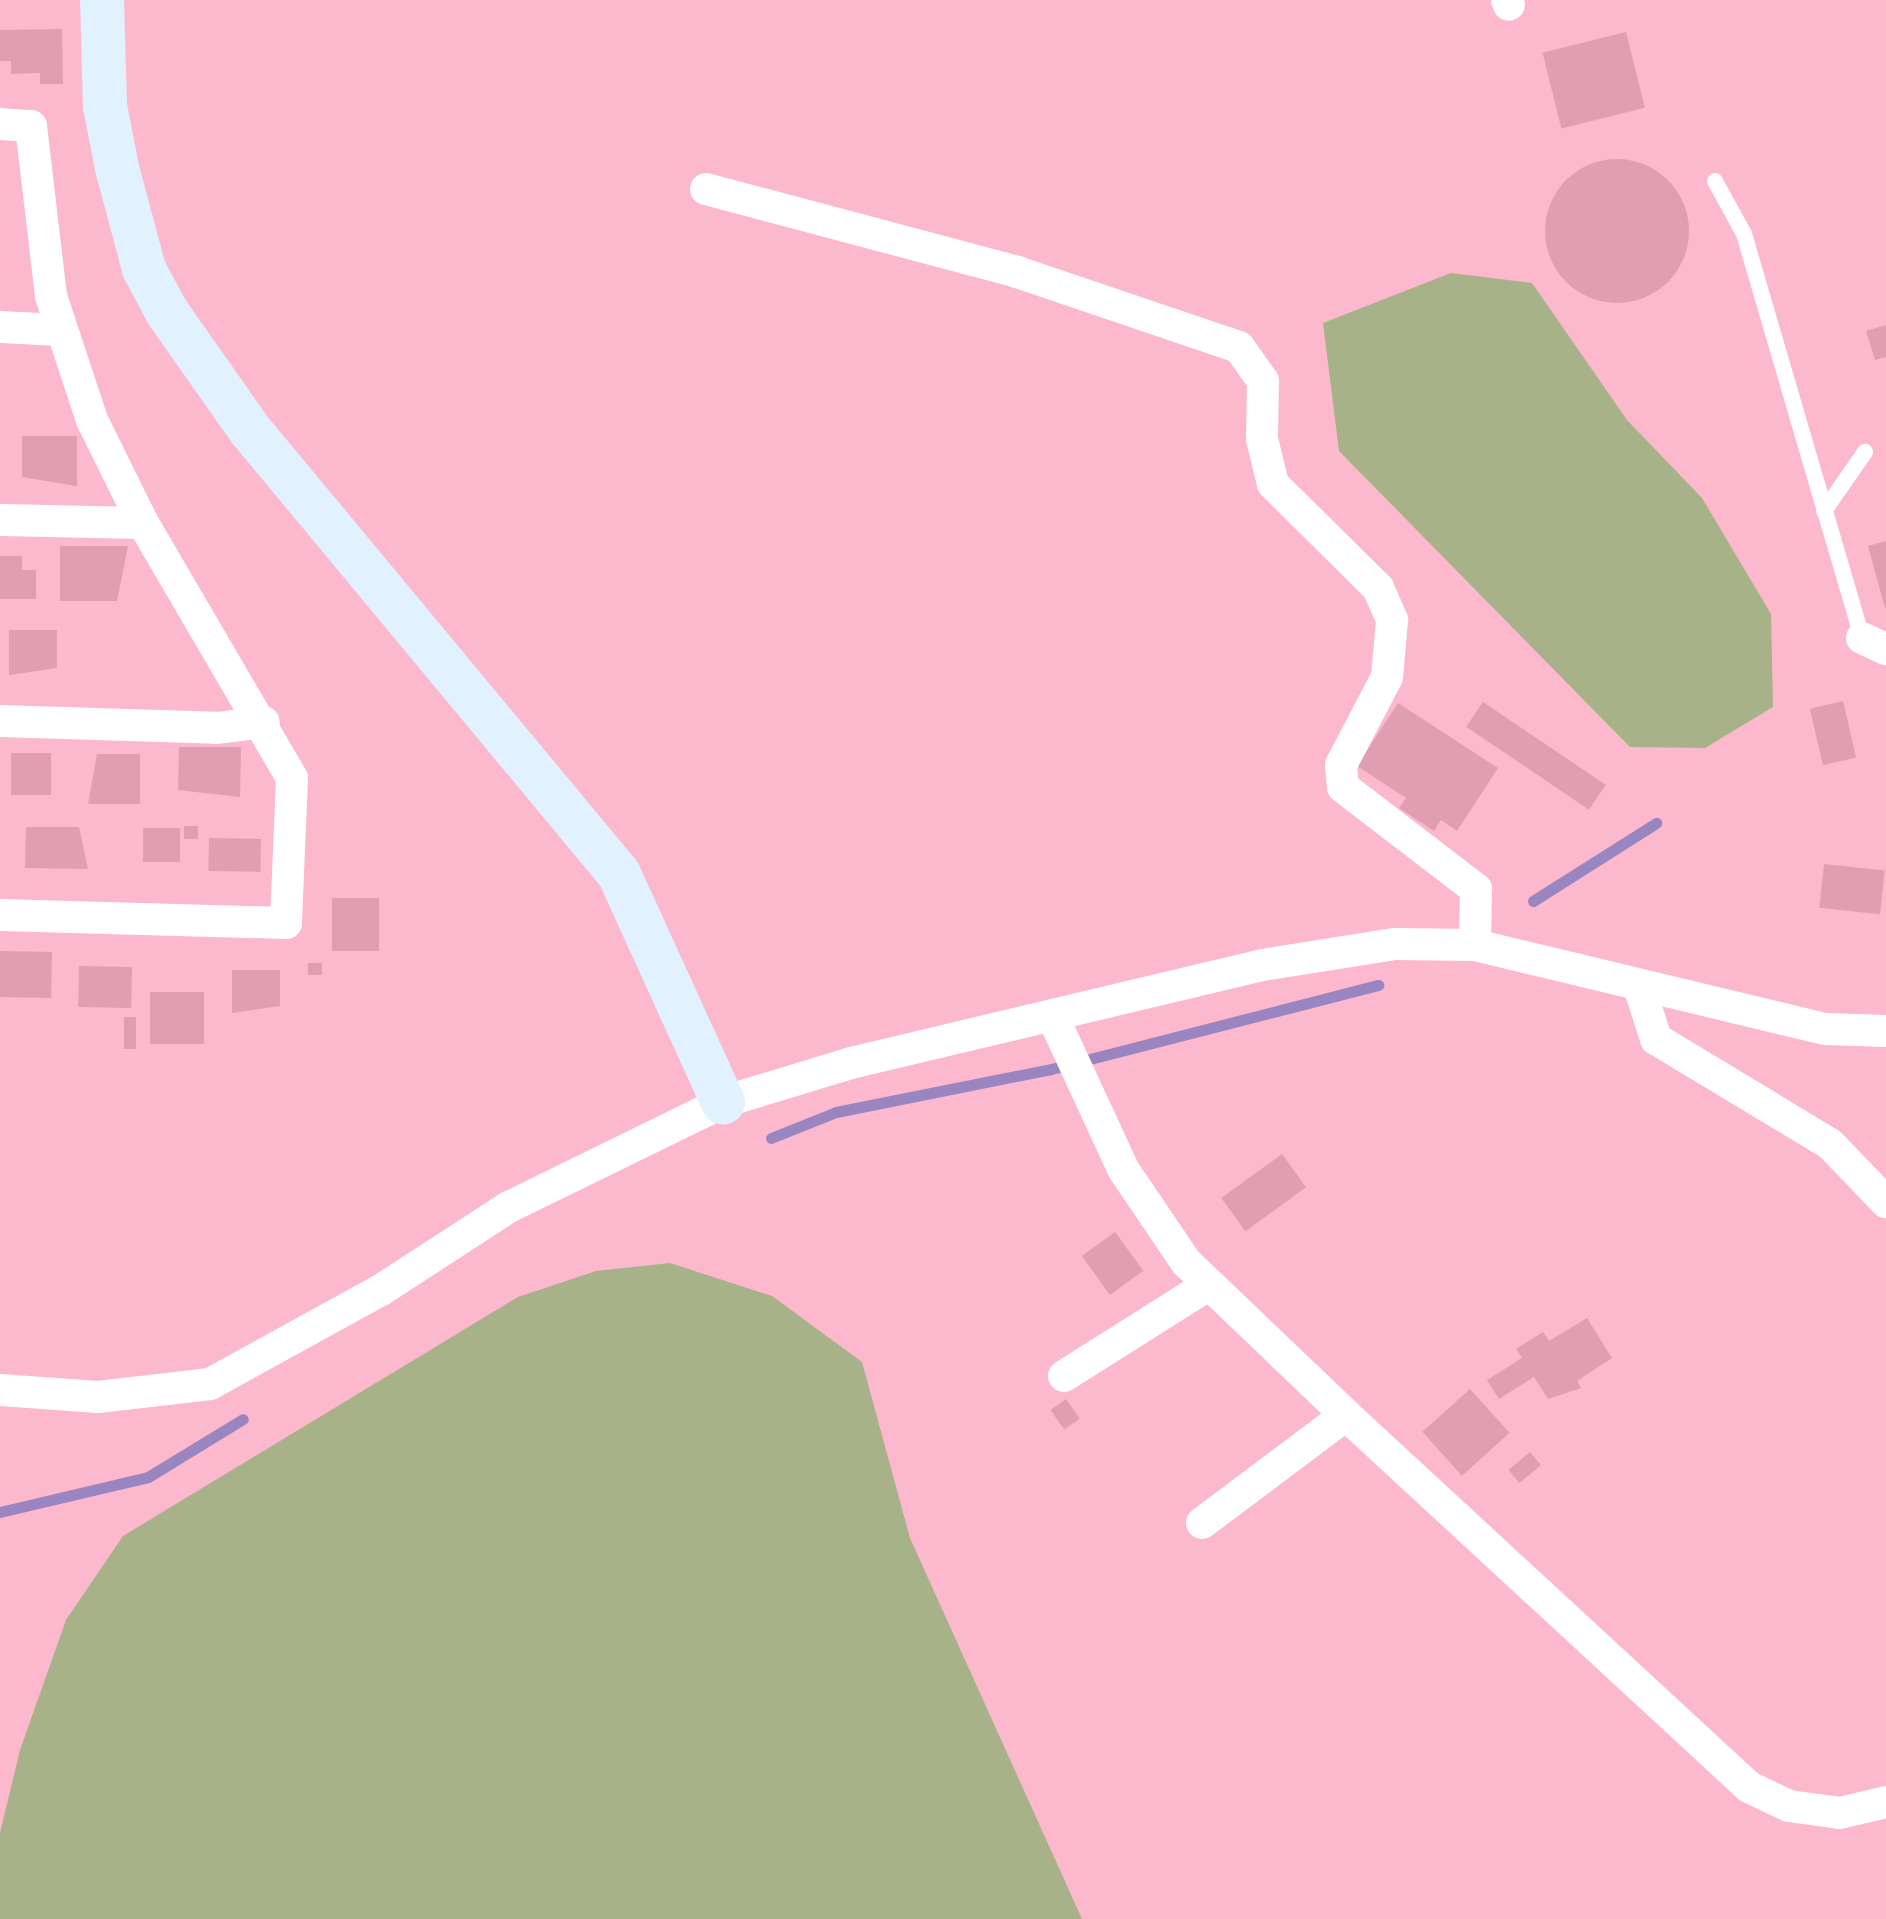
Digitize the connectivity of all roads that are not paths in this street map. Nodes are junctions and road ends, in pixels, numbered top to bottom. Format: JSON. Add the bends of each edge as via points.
{"nodes":[{"id":1,"x":102,"y":0,"type":"edge"},
{"id":2,"x":0,"y":124,"type":"edge"},
{"id":3,"x":1715,"y":181,"type":"dead end"},
{"id":4,"x":706,"y":189,"type":"dead end"},
{"id":5,"x":0,"y":327,"type":"edge"},
{"id":6,"x":60,"y":330,"type":"junction"},
{"id":7,"x":1865,"y":452,"type":"dead end"},
{"id":8,"x":1824,"y":511,"type":"junction"},
{"id":9,"x":0,"y":520,"type":"edge"},
{"id":10,"x":143,"y":523,"type":"junction"},
{"id":11,"x":1874,"y":644,"type":"edge"},
{"id":12,"x":0,"y":721,"type":"edge"},
{"id":13,"x":264,"y":722,"type":"junction"},
{"id":14,"x":0,"y":915,"type":"edge"},
{"id":15,"x":1475,"y":945,"type":"junction"},
{"id":16,"x":1639,"y":986,"type":"junction"},
{"id":17,"x":1052,"y":1015,"type":"junction"},
{"id":18,"x":1886,"y":1031,"type":"edge"},
{"id":19,"x":723,"y":1102,"type":"junction"},
{"id":20,"x":1886,"y":1202,"type":"edge"},
{"id":21,"x":1208,"y":1285,"type":"junction"},
{"id":22,"x":1064,"y":1376,"type":"dead end"},
{"id":23,"x":0,"y":1390,"type":"edge"},
{"id":24,"x":1346,"y":1415,"type":"junction"},
{"id":25,"x":1202,"y":1523,"type":"dead end"},
{"id":26,"x":1886,"y":1802,"type":"edge"}],
"edges":[{"from":1,"to":19,"type":"street","via":[[105,106],[117,168],[144,269],[167,312],[250,430],[619,874]]},
{"from":2,"to":6,"type":"street","via":[[31,126]]},
{"from":3,"to":8,"type":"lane","via":[[1744,234]]},
{"from":4,"to":15,"type":"street","via":[[1017,272],[1239,347],[1263,381],[1262,439],[1273,484],[1378,588],[1392,620],[1387,677],[1341,765],[1343,787],[1476,889]]},
{"from":5,"to":6,"type":"street"},
{"from":6,"to":10,"type":"street","via":[[92,420]]},
{"from":7,"to":8,"type":"lane"},
{"from":8,"to":11,"type":"lane"},
{"from":9,"to":10,"type":"street"},
{"from":10,"to":13,"type":"street"},
{"from":12,"to":13,"type":"street","via":[[217,728]]},
{"from":13,"to":14,"type":"street","via":[[292,778],[286,923]]},
{"from":15,"to":16,"type":"street"},
{"from":15,"to":17,"type":"street","via":[[1332,953]]},
{"from":16,"to":18,"type":"street","via":[[1826,1029]]},
{"from":16,"to":20,"type":"street","via":[[1656,1039],[1830,1144]]},
{"from":17,"to":19,"type":"street"},
{"from":17,"to":21,"type":"street","via":[[1123,1169]]},
{"from":19,"to":23,"type":"street","via":[[509,1207],[381,1290],[210,1384],[98,1397]]},
{"from":21,"to":22,"type":"street"},
{"from":21,"to":24,"type":"street"},
{"from":24,"to":25,"type":"street"},
{"from":24,"to":26,"type":"street","via":[[1749,1787],[1789,1806],[1840,1813]]}]}
